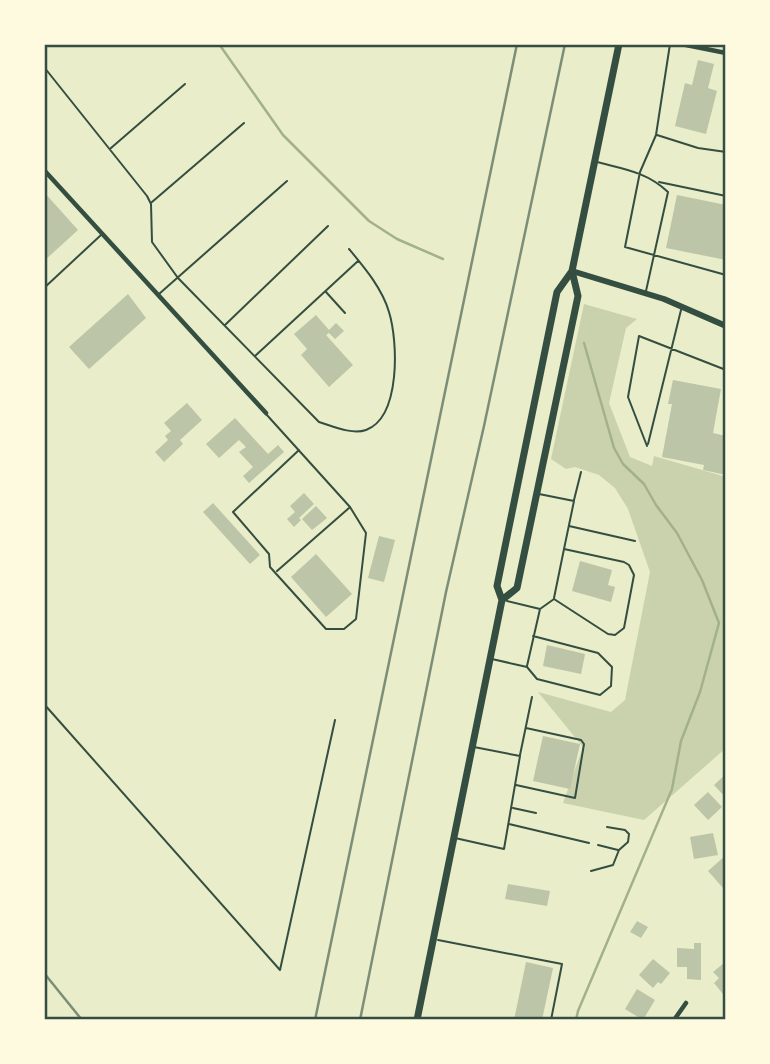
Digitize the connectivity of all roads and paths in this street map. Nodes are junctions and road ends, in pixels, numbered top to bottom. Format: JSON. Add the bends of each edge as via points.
{"nodes":[{"id":1,"x":619,"y":44,"type":"edge"},
{"id":2,"x":670,"y":44,"type":"edge"},
{"id":3,"x":681,"y":44,"type":"edge"},
{"id":4,"x":726,"y":53,"type":"edge"},
{"id":5,"x":44,"y":67,"type":"edge"},
{"id":6,"x":185,"y":84,"type":"dead end"},
{"id":7,"x":244,"y":123,"type":"dead end"},
{"id":8,"x":656,"y":135,"type":"junction"},
{"id":9,"x":110,"y":149,"type":"junction"},
{"id":10,"x":726,"y":152,"type":"edge"},
{"id":11,"x":594,"y":162,"type":"junction"},
{"id":12,"x":44,"y":170,"type":"edge"},
{"id":13,"x":640,"y":172,"type":"junction"},
{"id":14,"x":287,"y":181,"type":"dead end"},
{"id":15,"x":657,"y":182,"type":"junction"},
{"id":16,"x":726,"y":196,"type":"edge"},
{"id":17,"x":151,"y":204,"type":"junction"},
{"id":18,"x":328,"y":226,"type":"dead end"},
{"id":19,"x":102,"y":234,"type":"junction"},
{"id":20,"x":349,"y":248,"type":"dead end"},
{"id":21,"x":654,"y":256,"type":"junction"},
{"id":22,"x":359,"y":260,"type":"junction"},
{"id":23,"x":572,"y":271,"type":"junction"},
{"id":24,"x":726,"y":275,"type":"edge"},
{"id":25,"x":178,"y":278,"type":"junction"},
{"id":26,"x":44,"y":288,"type":"edge"},
{"id":27,"x":325,"y":291,"type":"junction"},
{"id":28,"x":645,"y":292,"type":"junction"},
{"id":29,"x":158,"y":295,"type":"junction"},
{"id":30,"x":682,"y":306,"type":"junction"},
{"id":31,"x":345,"y":313,"type":"dead end"},
{"id":32,"x":225,"y":326,"type":"junction"},
{"id":33,"x":726,"y":326,"type":"edge"},
{"id":34,"x":671,"y":348,"type":"junction"},
{"id":35,"x":255,"y":356,"type":"junction"},
{"id":36,"x":726,"y":370,"type":"edge"},
{"id":37,"x":265,"y":413,"type":"joint"},
{"id":38,"x":299,"y":450,"type":"junction"},
{"id":39,"x":581,"y":472,"type":"dead end"},
{"id":40,"x":537,"y":493,"type":"junction"},
{"id":41,"x":574,"y":501,"type":"junction"},
{"id":42,"x":350,"y":507,"type":"junction"},
{"id":43,"x":569,"y":526,"type":"junction"},
{"id":44,"x":635,"y":541,"type":"dead end"},
{"id":45,"x":564,"y":549,"type":"junction"},
{"id":46,"x":276,"y":572,"type":"junction"},
{"id":47,"x":554,"y":599,"type":"junction"},
{"id":48,"x":502,"y":600,"type":"junction"},
{"id":49,"x":540,"y":609,"type":"junction"},
{"id":50,"x":533,"y":636,"type":"junction"},
{"id":51,"x":491,"y":658,"type":"junction"},
{"id":52,"x":527,"y":667,"type":"junction"},
{"id":53,"x":532,"y":697,"type":"dead end"},
{"id":54,"x":44,"y":704,"type":"edge"},
{"id":55,"x":334,"y":720,"type":"dead end"},
{"id":56,"x":526,"y":728,"type":"junction"},
{"id":57,"x":472,"y":747,"type":"junction"},
{"id":58,"x":520,"y":756,"type":"junction"},
{"id":59,"x":515,"y":785,"type":"junction"},
{"id":60,"x":511,"y":808,"type":"junction"},
{"id":61,"x":536,"y":813,"type":"dead end"},
{"id":62,"x":508,"y":824,"type":"junction"},
{"id":63,"x":607,"y":827,"type":"dead end"},
{"id":64,"x":454,"y":838,"type":"junction"},
{"id":65,"x":589,"y":843,"type":"dead end"},
{"id":66,"x":598,"y":845,"type":"dead end"},
{"id":67,"x":619,"y":850,"type":"junction"},
{"id":68,"x":591,"y":871,"type":"dead end"},
{"id":69,"x":433,"y":939,"type":"junction"},
{"id":70,"x":686,"y":1003,"type":"dead end"},
{"id":71,"x":416,"y":1020,"type":"edge"},
{"id":72,"x":551,"y":1020,"type":"edge"},
{"id":73,"x":674,"y":1020,"type":"edge"}],
"edges":[{"from":1,"to":11,"type":"main road"},
{"from":2,"to":8,"type":"lane"},
{"from":3,"to":4,"type":"street"},
{"from":5,"to":9,"type":"lane"},
{"from":6,"to":9,"type":"lane"},
{"from":7,"to":17,"type":"lane"},
{"from":8,"to":10,"type":"lane"},
{"from":8,"to":13,"type":"lane"},
{"from":9,"to":17,"type":"lane"},
{"from":11,"to":13,"type":"lane"},
{"from":11,"to":23,"type":"main road"},
{"from":12,"to":19,"type":"street"},
{"from":13,"to":15,"type":"lane"},
{"from":13,"to":21,"type":"lane","via":[[625,247]]},
{"from":14,"to":25,"type":"lane"},
{"from":15,"to":16,"type":"lane"},
{"from":15,"to":21,"type":"lane","via":[[667,192]]},
{"from":17,"to":25,"type":"lane","via":[[152,242]]},
{"from":18,"to":32,"type":"lane"},
{"from":19,"to":26,"type":"lane"},
{"from":19,"to":29,"type":"street"},
{"from":20,"to":22,"type":"lane"},
{"from":21,"to":24,"type":"lane"},
{"from":21,"to":28,"type":"lane"},
{"from":22,"to":27,"type":"lane"},
{"from":22,"to":35,"type":"lane","via":[[389,312],[396,369],[385,414],[366,430],[319,422]]},
{"from":23,"to":28,"type":"main road"},
{"from":23,"to":40,"type":"main road","via":[[578,296]]},
{"from":23,"to":48,"type":"main road","via":[[557,292],[497,586]]},
{"from":25,"to":29,"type":"lane"},
{"from":25,"to":32,"type":"lane"},
{"from":27,"to":31,"type":"lane"},
{"from":27,"to":35,"type":"lane"},
{"from":28,"to":30,"type":"main road"},
{"from":29,"to":37,"type":"street"},
{"from":30,"to":33,"type":"main road"},
{"from":30,"to":34,"type":"lane"},
{"from":32,"to":35,"type":"lane"},
{"from":34,"to":34,"type":"lane","via":[[656,409],[647,446],[628,397],[639,336]]},
{"from":34,"to":36,"type":"lane"},
{"from":37,"to":38,"type":"lane"},
{"from":38,"to":42,"type":"lane"},
{"from":38,"to":46,"type":"lane","via":[[233,512],[269,554]]},
{"from":39,"to":41,"type":"lane"},
{"from":40,"to":41,"type":"lane"},
{"from":40,"to":48,"type":"main road","via":[[517,588]]},
{"from":41,"to":43,"type":"lane"},
{"from":42,"to":46,"type":"lane"},
{"from":42,"to":46,"type":"lane","via":[[366,533],[356,619],[344,629],[326,629]]},
{"from":43,"to":44,"type":"lane"},
{"from":43,"to":45,"type":"lane"},
{"from":45,"to":47,"type":"lane"},
{"from":45,"to":47,"type":"lane","via":[[624,562],[633,569],[624,628],[608,634]]},
{"from":47,"to":49,"type":"lane"},
{"from":48,"to":49,"type":"lane"},
{"from":48,"to":51,"type":"main road"},
{"from":49,"to":50,"type":"lane"},
{"from":50,"to":52,"type":"lane"},
{"from":50,"to":52,"type":"lane","via":[[598,653],[612,667],[611,686],[600,695],[537,679]]},
{"from":51,"to":52,"type":"lane"},
{"from":51,"to":57,"type":"main road"},
{"from":53,"to":56,"type":"lane"},
{"from":54,"to":55,"type":"lane","via":[[280,970]]},
{"from":56,"to":58,"type":"lane"},
{"from":56,"to":59,"type":"lane","via":[[584,744],[575,798]]},
{"from":57,"to":58,"type":"lane"},
{"from":57,"to":64,"type":"main road"},
{"from":58,"to":59,"type":"lane"},
{"from":59,"to":60,"type":"lane"},
{"from":60,"to":61,"type":"lane"},
{"from":60,"to":62,"type":"lane"},
{"from":62,"to":64,"type":"lane","via":[[504,849]]},
{"from":62,"to":65,"type":"lane"},
{"from":63,"to":67,"type":"lane","via":[[629,834]]},
{"from":64,"to":69,"type":"main road"},
{"from":66,"to":67,"type":"lane"},
{"from":67,"to":68,"type":"lane","via":[[613,865]]},
{"from":69,"to":71,"type":"main road"},
{"from":69,"to":72,"type":"lane","via":[[562,964]]},
{"from":70,"to":73,"type":"street"}]}
